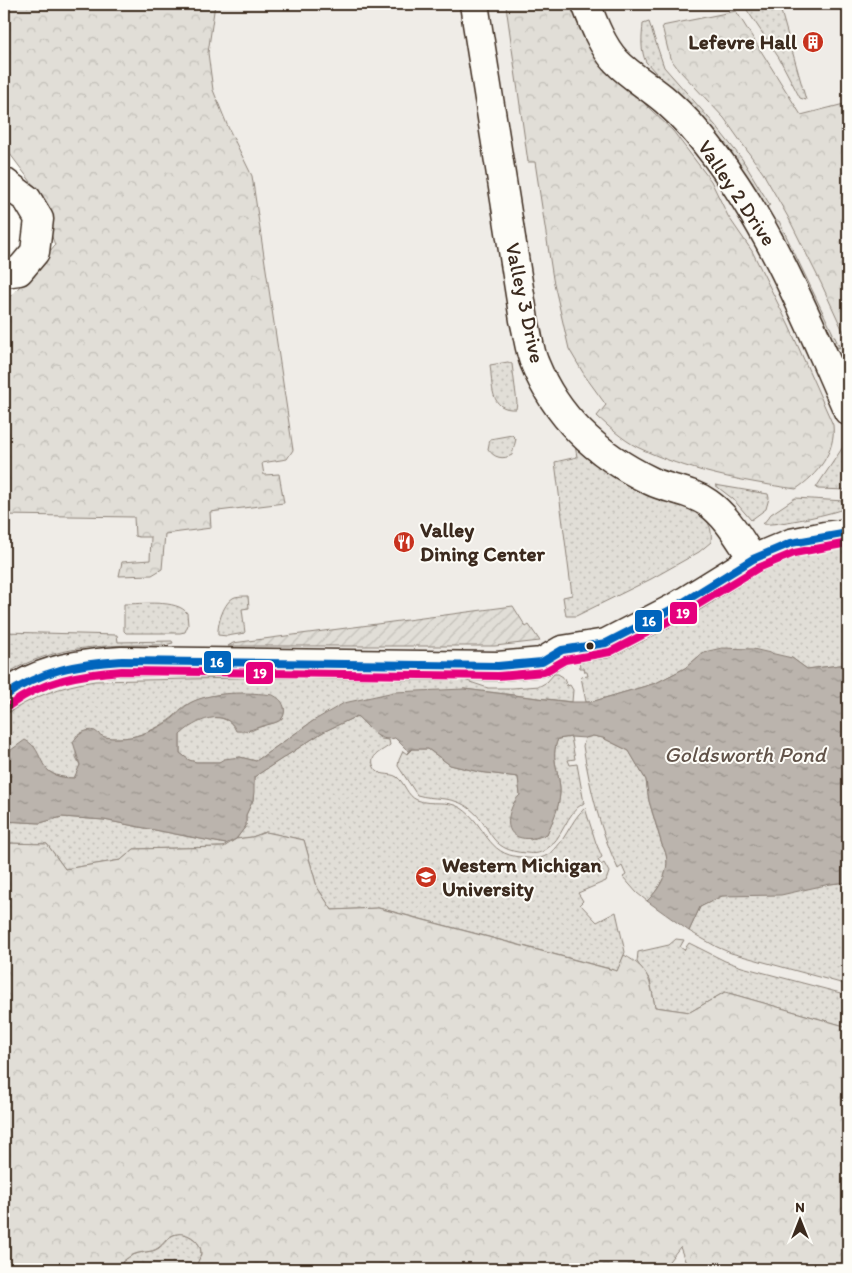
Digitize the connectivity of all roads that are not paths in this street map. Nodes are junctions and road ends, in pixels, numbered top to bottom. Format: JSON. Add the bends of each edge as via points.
{"nodes":[{"id":1,"x":474,"y":4,"type":"edge"},
{"id":2,"x":586,"y":4,"type":"edge"},
{"id":3,"x":4,"y":182,"type":"edge"},
{"id":4,"x":11,"y":272,"type":"edge"},
{"id":5,"x":848,"y":411,"type":"edge"},
{"id":6,"x":848,"y":533,"type":"edge"},
{"id":7,"x":753,"y":559,"type":"junction"},
{"id":8,"x":4,"y":697,"type":"edge"}],
"edges":[{"from":1,"to":7,"type":"street","name":"Valley 3 Drive","via":[[524,320],[534,363],[552,399],[589,442],[613,459],[652,482],[707,502],[727,520]]},
{"from":2,"to":5,"type":"street","name":"Valley 2 Drive","via":[[596,29],[615,60],[666,101],[689,125],[714,153],[750,207],[784,268]]},
{"from":3,"to":4,"type":"street","via":[[27,199],[39,219],[36,252]]},
{"from":6,"to":7,"type":"street","via":[[791,543]]},
{"from":7,"to":8,"type":"street","via":[[674,608],[606,642],[562,650],[537,663],[498,666],[122,661],[56,670],[28,680]]}]}
